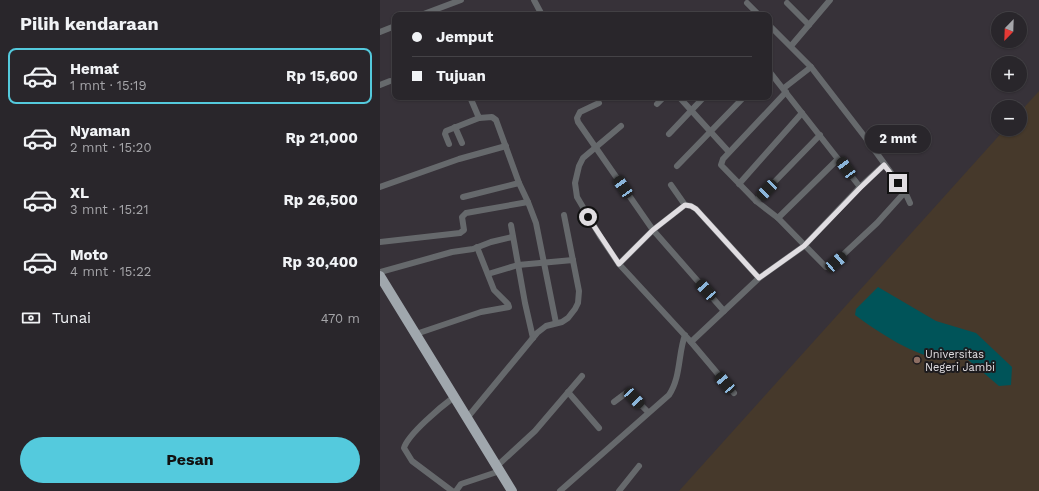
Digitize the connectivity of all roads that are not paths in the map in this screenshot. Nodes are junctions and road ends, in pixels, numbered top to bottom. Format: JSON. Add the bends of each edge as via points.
{"nodes":[{"id":1,"x":461,"y":0,"type":"edge"},
{"id":2,"x":534,"y":0,"type":"edge"},
{"id":3,"x":827,"y":1,"type":"edge"},
{"id":4,"x":747,"y":3,"type":"dead end"},
{"id":5,"x":787,"y":3,"type":"dead end"},
{"id":6,"x":430,"y":12,"type":"edge"},
{"id":7,"x":540,"y":12,"type":"edge"},
{"id":8,"x":756,"y":12,"type":"edge"},
{"id":9,"x":809,"y":25,"type":"junction"},
{"id":10,"x":392,"y":27,"type":"edge"},
{"id":11,"x":772,"y":28,"type":"edge"},
{"id":12,"x":380,"y":32,"type":"edge"},
{"id":13,"x":792,"y":46,"type":"junction"},
{"id":14,"x":811,"y":67,"type":"junction"},
{"id":15,"x":772,"y":75,"type":"edge"},
{"id":16,"x":390,"y":81,"type":"dead end"},
{"id":17,"x":380,"y":85,"type":"edge"},
{"id":18,"x":785,"y":90,"type":"junction"},
{"id":19,"x":471,"y":100,"type":"edge"},
{"id":20,"x":661,"y":100,"type":"edge"},
{"id":21,"x":683,"y":100,"type":"edge"},
{"id":22,"x":701,"y":100,"type":"edge"},
{"id":23,"x":741,"y":100,"type":"edge"},
{"id":24,"x":599,"y":103,"type":"dead end"},
{"id":25,"x":657,"y":104,"type":"dead end"},
{"id":26,"x":692,"y":110,"type":"junction"},
{"id":27,"x":802,"y":113,"type":"junction"},
{"id":28,"x":480,"y":118,"type":"junction"},
{"id":29,"x":621,"y":126,"type":"dead end"},
{"id":30,"x":455,"y":127,"type":"junction"},
{"id":31,"x":710,"y":131,"type":"junction"},
{"id":32,"x":669,"y":134,"type":"dead end"},
{"id":33,"x":820,"y":136,"type":"junction"},
{"id":34,"x":462,"y":143,"type":"dead end"},
{"id":35,"x":449,"y":144,"type":"dead end"},
{"id":36,"x":506,"y":146,"type":"junction"},
{"id":37,"x":596,"y":147,"type":"junction"},
{"id":38,"x":729,"y":152,"type":"junction"},
{"id":39,"x":838,"y":159,"type":"junction"},
{"id":40,"x":884,"y":165,"type":"junction"},
{"id":41,"x":678,"y":166,"type":"dead end"},
{"id":42,"x":519,"y":183,"type":"junction"},
{"id":43,"x":739,"y":184,"type":"junction"},
{"id":44,"x":671,"y":185,"type":"dead end"},
{"id":45,"x":380,"y":187,"type":"edge"},
{"id":46,"x":860,"y":188,"type":"junction"},
{"id":47,"x":905,"y":192,"type":"junction"},
{"id":48,"x":463,"y":197,"type":"dead end"},
{"id":49,"x":756,"y":201,"type":"junction"},
{"id":50,"x":528,"y":202,"type":"junction"},
{"id":51,"x":910,"y":203,"type":"dead end"},
{"id":52,"x":685,"y":205,"type":"junction"},
{"id":53,"x":564,"y":215,"type":"dead end"},
{"id":54,"x":778,"y":218,"type":"junction"},
{"id":55,"x":511,"y":226,"type":"dead end"},
{"id":56,"x":653,"y":230,"type":"junction"},
{"id":57,"x":512,"y":237,"type":"junction"},
{"id":58,"x":380,"y":242,"type":"edge"},
{"id":59,"x":804,"y":246,"type":"junction"},
{"id":60,"x":477,"y":247,"type":"junction"},
{"id":61,"x":573,"y":260,"type":"junction"},
{"id":62,"x":544,"y":262,"type":"junction"},
{"id":63,"x":619,"y":264,"type":"junction"},
{"id":64,"x":518,"y":265,"type":"junction"},
{"id":65,"x":380,"y":272,"type":"edge"},
{"id":66,"x":488,"y":274,"type":"junction"},
{"id":67,"x":380,"y":276,"type":"edge"},
{"id":68,"x":759,"y":278,"type":"junction"},
{"id":69,"x":724,"y":311,"type":"junction"},
{"id":70,"x":556,"y":323,"type":"junction"},
{"id":71,"x":416,"y":334,"type":"junction"},
{"id":72,"x":685,"y":335,"type":"junction"},
{"id":73,"x":533,"y":338,"type":"junction"},
{"id":74,"x":691,"y":342,"type":"junction"},
{"id":75,"x":582,"y":376,"type":"dead end"},
{"id":76,"x":568,"y":392,"type":"junction"},
{"id":77,"x":734,"y":393,"type":"dead end"},
{"id":78,"x":454,"y":397,"type":"junction"},
{"id":79,"x":614,"y":402,"type":"dead end"},
{"id":80,"x":648,"y":412,"type":"junction"},
{"id":81,"x":467,"y":418,"type":"junction"},
{"id":82,"x":599,"y":428,"type":"dead end"},
{"id":83,"x":639,"y":466,"type":"dead end"},
{"id":84,"x":498,"y":468,"type":"junction"},
{"id":85,"x":452,"y":491,"type":"edge"},
{"id":86,"x":456,"y":491,"type":"edge"},
{"id":87,"x":512,"y":491,"type":"edge"},
{"id":88,"x":560,"y":491,"type":"edge"},
{"id":89,"x":620,"y":491,"type":"edge"}],
"edges":[{"from":1,"to":6,"type":"street"},
{"from":2,"to":7,"type":"street"},
{"from":3,"to":9,"type":"street"},
{"from":4,"to":8,"type":"street"},
{"from":5,"to":9,"type":"street"},
{"from":9,"to":13,"type":"street"},
{"from":10,"to":12,"type":"street"},
{"from":11,"to":13,"type":"street"},
{"from":13,"to":14,"type":"street"},
{"from":14,"to":18,"type":"street"},
{"from":14,"to":40,"type":"street"},
{"from":15,"to":18,"type":"street"},
{"from":16,"to":17,"type":"street"},
{"from":18,"to":27,"type":"street"},
{"from":18,"to":38,"type":"street"},
{"from":19,"to":28,"type":"street"},
{"from":20,"to":25,"type":"street"},
{"from":21,"to":26,"type":"street"},
{"from":22,"to":26,"type":"street"},
{"from":23,"to":31,"type":"street"},
{"from":24,"to":37,"type":"street","via":[[580,112],[577,118]]},
{"from":26,"to":31,"type":"street"},
{"from":26,"to":32,"type":"street"},
{"from":27,"to":33,"type":"street"},
{"from":27,"to":43,"type":"street"},
{"from":28,"to":30,"type":"street"},
{"from":28,"to":36,"type":"street","via":[[495,118]]},
{"from":29,"to":37,"type":"street"},
{"from":30,"to":34,"type":"street"},
{"from":30,"to":35,"type":"street","via":[[445,133]]},
{"from":31,"to":38,"type":"street"},
{"from":31,"to":41,"type":"street"},
{"from":33,"to":39,"type":"street"},
{"from":33,"to":49,"type":"street"},
{"from":36,"to":42,"type":"street"},
{"from":36,"to":45,"type":"street","via":[[459,159]]},
{"from":37,"to":56,"type":"street"},
{"from":37,"to":63,"type":"street","via":[[581,162],[575,188],[582,206]]},
{"from":38,"to":43,"type":"street","via":[[721,165]]},
{"from":39,"to":46,"type":"street"},
{"from":39,"to":54,"type":"street"},
{"from":40,"to":46,"type":"street"},
{"from":40,"to":47,"type":"street"},
{"from":42,"to":48,"type":"street"},
{"from":42,"to":50,"type":"street"},
{"from":43,"to":49,"type":"street"},
{"from":44,"to":52,"type":"street"},
{"from":46,"to":59,"type":"street"},
{"from":47,"to":51,"type":"street"},
{"from":47,"to":59,"type":"street","via":[[856,244],[830,267],[824,265]]},
{"from":49,"to":54,"type":"street"},
{"from":50,"to":58,"type":"street","via":[[466,213],[462,216],[464,229],[460,233]]},
{"from":50,"to":62,"type":"street","via":[[536,223]]},
{"from":52,"to":56,"type":"street"},
{"from":52,"to":68,"type":"street","via":[[696,209]]},
{"from":53,"to":61,"type":"street"},
{"from":54,"to":59,"type":"street"},
{"from":55,"to":57,"type":"street"},
{"from":56,"to":63,"type":"street"},
{"from":56,"to":69,"type":"street"},
{"from":57,"to":60,"type":"street"},
{"from":57,"to":64,"type":"street"},
{"from":59,"to":68,"type":"street"},
{"from":60,"to":65,"type":"street"},
{"from":60,"to":66,"type":"street"},
{"from":61,"to":62,"type":"street"},
{"from":61,"to":70,"type":"street","via":[[579,301],[568,318]]},
{"from":62,"to":64,"type":"street"},
{"from":62,"to":70,"type":"street"},
{"from":63,"to":72,"type":"street"},
{"from":64,"to":66,"type":"street"},
{"from":64,"to":73,"type":"street"},
{"from":66,"to":71,"type":"street","via":[[494,290],[509,307],[481,312]]},
{"from":67,"to":71,"type":"highway"},
{"from":68,"to":69,"type":"street"},
{"from":69,"to":74,"type":"street"},
{"from":70,"to":73,"type":"street","via":[[546,326]]},
{"from":71,"to":78,"type":"highway"},
{"from":72,"to":74,"type":"street"},
{"from":72,"to":80,"type":"street","via":[[680,348],[673,390]]},
{"from":73,"to":81,"type":"street"},
{"from":74,"to":77,"type":"street"},
{"from":75,"to":76,"type":"street"},
{"from":76,"to":82,"type":"street"},
{"from":76,"to":84,"type":"street","via":[[535,431]]},
{"from":78,"to":81,"type":"highway"},
{"from":78,"to":85,"type":"street","via":[[408,439],[404,448],[412,461]]},
{"from":79,"to":80,"type":"street","via":[[628,393]]},
{"from":80,"to":88,"type":"street"},
{"from":81,"to":84,"type":"highway"},
{"from":83,"to":89,"type":"street"},
{"from":84,"to":86,"type":"street","via":[[461,484]]},
{"from":84,"to":87,"type":"highway"}]}
